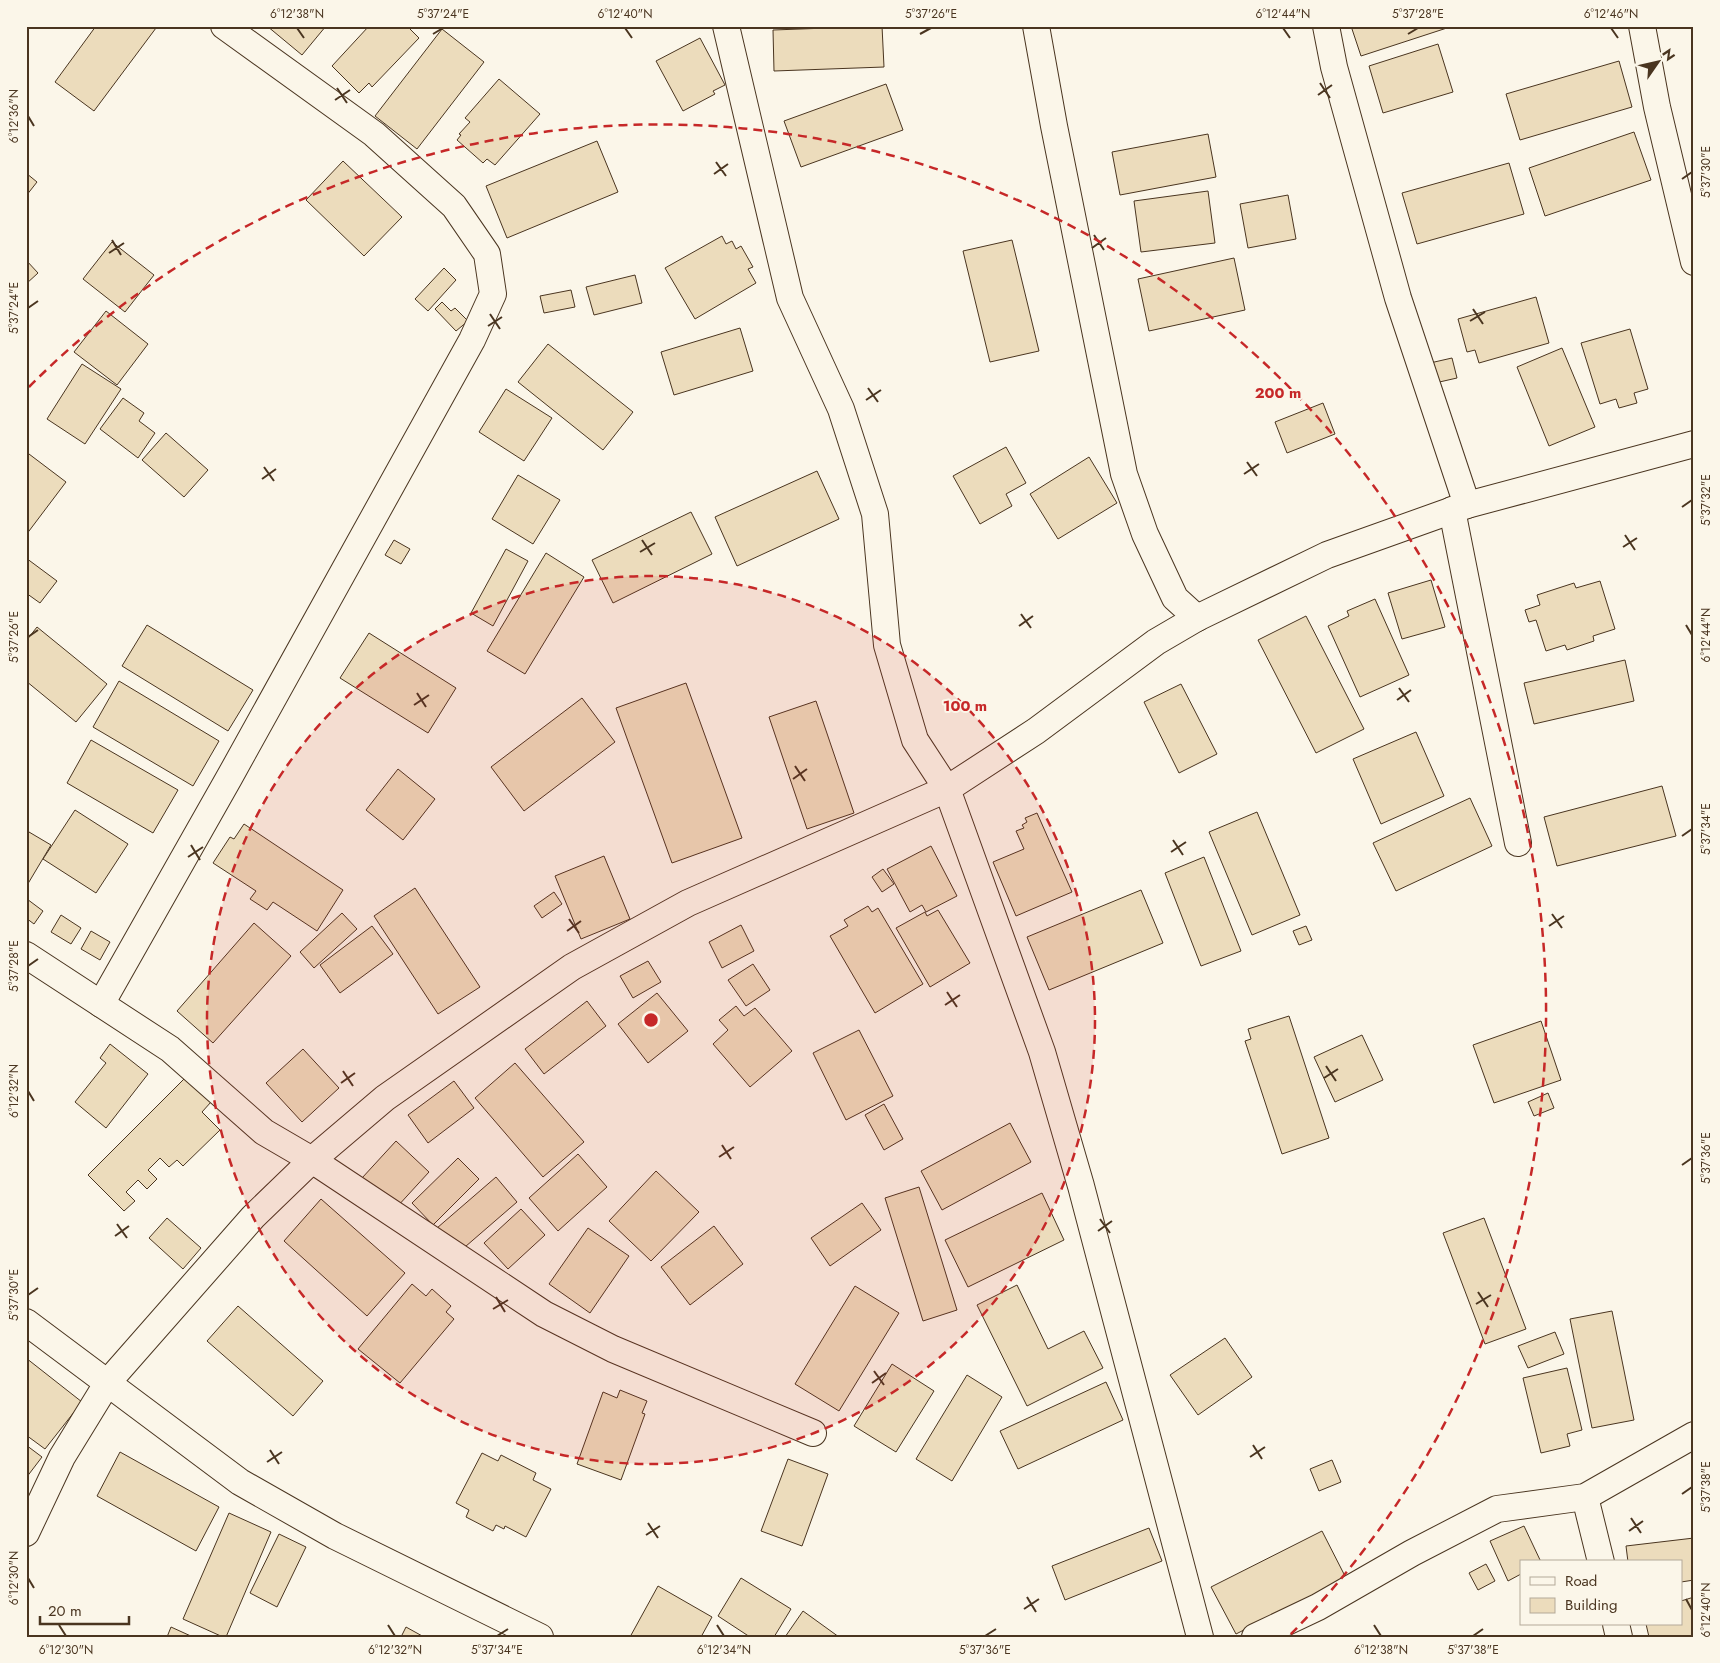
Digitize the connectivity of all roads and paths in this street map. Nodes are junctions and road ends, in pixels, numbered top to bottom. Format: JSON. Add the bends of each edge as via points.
{"nodes":[{"id":1,"x":224,"y":26,"type":"edge"},
{"id":2,"x":726,"y":26,"type":"edge"},
{"id":3,"x":1036,"y":26,"type":"edge"},
{"id":4,"x":1326,"y":26,"type":"edge"},
{"id":5,"x":1642,"y":26,"type":"edge"},
{"id":6,"x":1694,"y":262,"type":"edge"},
{"id":7,"x":1694,"y":444,"type":"edge"},
{"id":8,"x":1460,"y":507,"type":"junction"},
{"id":9,"x":1197,"y":618,"type":"junction"},
{"id":10,"x":947,"y":789,"type":"junction"},
{"id":11,"x":1518,"y":843,"type":"dead end"},
{"id":12,"x":26,"y":955,"type":"edge"},
{"id":13,"x":101,"y":1004,"type":"junction"},
{"id":14,"x":312,"y":1160,"type":"junction"},
{"id":15,"x":26,"y":1322,"type":"edge"},
{"id":16,"x":108,"y":1382,"type":"junction"},
{"id":17,"x":813,"y":1433,"type":"dead end"},
{"id":18,"x":1694,"y":1435,"type":"edge"},
{"id":19,"x":1585,"y":1497,"type":"junction"},
{"id":20,"x":26,"y":1533,"type":"edge"},
{"id":21,"x":1601,"y":1560,"type":"edge"},
{"id":22,"x":540,"y":1637,"type":"edge"},
{"id":23,"x":1200,"y":1637,"type":"edge"},
{"id":24,"x":1256,"y":1637,"type":"edge"}],
"edges":[{"from":1,"to":13,"type":"street","via":[[374,134],[454,206],[486,254],[493,294],[468,349]]},
{"from":2,"to":10,"type":"street","via":[[790,298],[841,409],[874,514],[890,654],[915,740]]},
{"from":3,"to":9,"type":"street","via":[[1124,474],[1145,534],[1175,598]]},
{"from":4,"to":8,"type":"street","via":[[1334,67],[1398,298]]},
{"from":5,"to":6,"type":"street","via":[[1657,106]]},
{"from":7,"to":8,"type":"street"},
{"from":8,"to":9,"type":"street","via":[[1327,556]]},
{"from":8,"to":11,"type":"street"},
{"from":9,"to":10,"type":"street","via":[[1156,642],[1036,731]]},
{"from":10,"to":14,"type":"street","via":[[688,903],[572,967],[385,1098]]},
{"from":10,"to":23,"type":"street","via":[[1042,1052],[1081,1186]]},
{"from":12,"to":13,"type":"street"},
{"from":13,"to":14,"type":"street","via":[[170,1049],[264,1132]]},
{"from":14,"to":16,"type":"street","via":[[253,1217]]},
{"from":14,"to":17,"type":"street","via":[[544,1314],[622,1353]]},
{"from":15,"to":16,"type":"street"},
{"from":16,"to":20,"type":"street","via":[[62,1457]]},
{"from":16,"to":22,"type":"street","via":[[240,1482],[335,1536]]},
{"from":18,"to":19,"type":"street"},
{"from":19,"to":21,"type":"street"},
{"from":19,"to":24,"type":"street","via":[[1497,1509]]}]}
